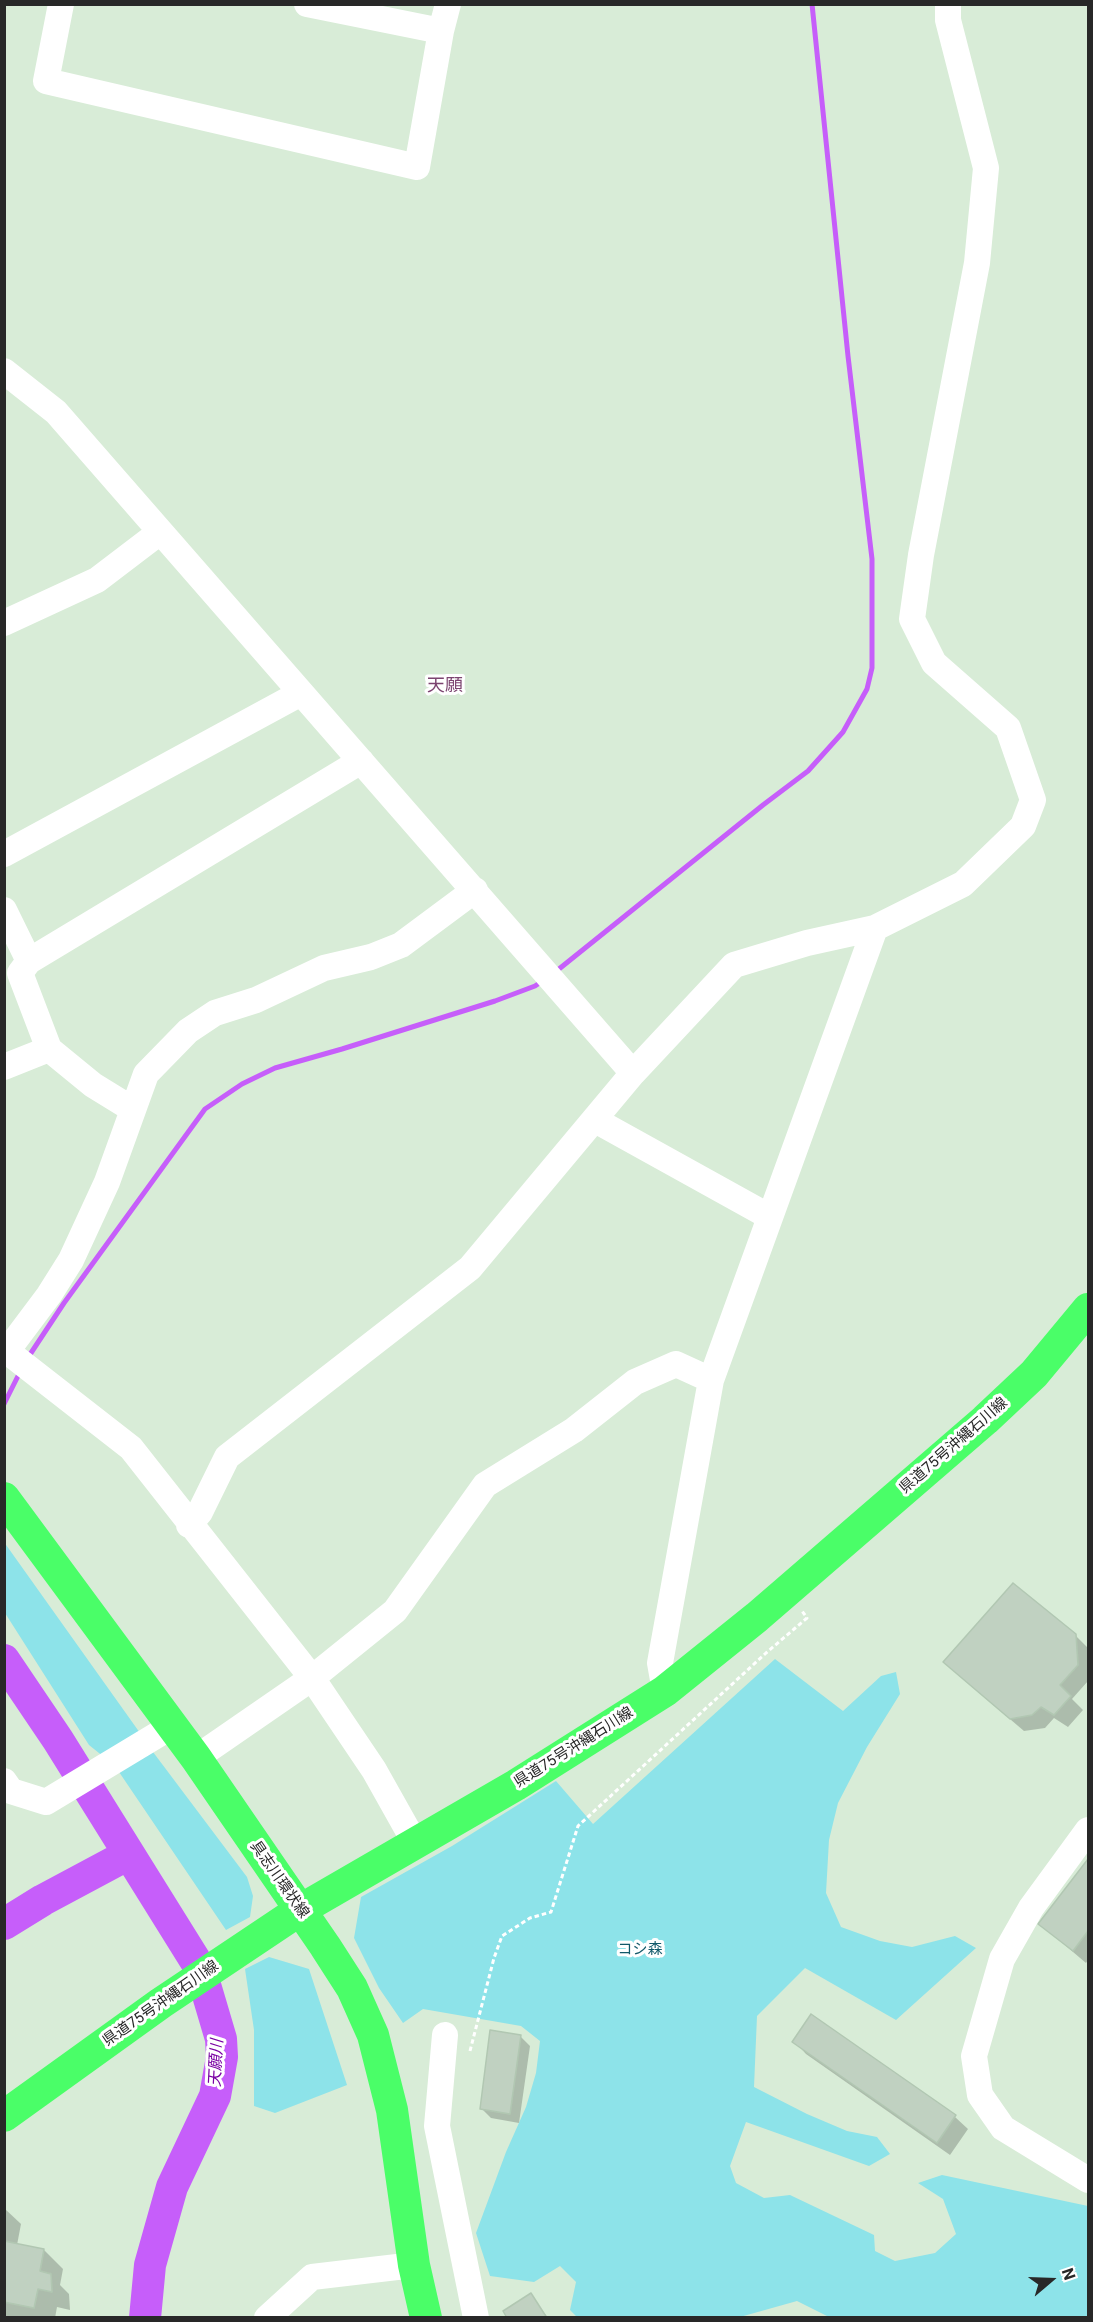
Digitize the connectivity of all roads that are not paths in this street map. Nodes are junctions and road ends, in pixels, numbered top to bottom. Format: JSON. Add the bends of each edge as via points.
{"nodes":[{"id":1,"x":61,"y":4,"type":"edge"},
{"id":2,"x":307,"y":4,"type":"edge"},
{"id":3,"x":448,"y":4,"type":"edge"},
{"id":4,"x":948,"y":4,"type":"edge"},
{"id":5,"x":441,"y":31,"type":"junction"},
{"id":6,"x":4,"y":371,"type":"edge"},
{"id":7,"x":160,"y":532,"type":"junction"},
{"id":8,"x":4,"y":623,"type":"edge"},
{"id":9,"x":301,"y":693,"type":"junction"},
{"id":10,"x":361,"y":761,"type":"junction"},
{"id":11,"x":4,"y":854,"type":"edge"},
{"id":12,"x":475,"y":890,"type":"junction"},
{"id":13,"x":4,"y":910,"type":"edge"},
{"id":14,"x":875,"y":928,"type":"junction"},
{"id":15,"x":29,"y":962,"type":"junction"},
{"id":16,"x":49,"y":1049,"type":"junction"},
{"id":17,"x":4,"y":1067,"type":"edge"},
{"id":18,"x":633,"y":1074,"type":"junction"},
{"id":19,"x":132,"y":1109,"type":"junction"},
{"id":20,"x":595,"y":1120,"type":"junction"},
{"id":21,"x":770,"y":1217,"type":"junction"},
{"id":22,"x":1089,"y":1309,"type":"edge"},
{"id":23,"x":6,"y":1349,"type":"edge"},
{"id":24,"x":711,"y":1380,"type":"junction"},
{"id":25,"x":4,"y":1498,"type":"edge"},
{"id":26,"x":189,"y":1525,"type":"junction"},
{"id":27,"x":312,"y":1678,"type":"junction"},
{"id":28,"x":665,"y":1691,"type":"junction"},
{"id":29,"x":172,"y":1726,"type":"junction"},
{"id":30,"x":196,"y":1758,"type":"junction"},
{"id":31,"x":4,"y":1781,"type":"edge"},
{"id":32,"x":1089,"y":1830,"type":"edge"},
{"id":33,"x":415,"y":1843,"type":"junction"},
{"id":34,"x":300,"y":1910,"type":"junction"},
{"id":35,"x":445,"y":2035,"type":"dead end"},
{"id":36,"x":4,"y":2116,"type":"edge"},
{"id":37,"x":1089,"y":2180,"type":"edge"},
{"id":38,"x":414,"y":2265,"type":"junction"},
{"id":39,"x":267,"y":2318,"type":"edge"},
{"id":40,"x":426,"y":2318,"type":"edge"},
{"id":41,"x":476,"y":2318,"type":"edge"}],
"edges":[{"from":1,"to":5,"type":"street","via":[[46,81],[417,167]]},
{"from":2,"to":5,"type":"street"},
{"from":3,"to":5,"type":"street"},
{"from":4,"to":14,"type":"street","via":[[948,20],[986,168],[977,264],[912,619],[934,663],[1008,728],[1033,800],[1023,826],[963,884]]},
{"from":6,"to":7,"type":"street","via":[[56,412]]},
{"from":7,"to":8,"type":"street","via":[[98,579]]},
{"from":7,"to":9,"type":"street"},
{"from":9,"to":10,"type":"street"},
{"from":9,"to":11,"type":"street"},
{"from":10,"to":12,"type":"street"},
{"from":10,"to":15,"type":"street"},
{"from":12,"to":18,"type":"street"},
{"from":12,"to":19,"type":"street","via":[[401,945],[324,968],[256,1000],[215,1013],[188,1031],[146,1074]]},
{"from":13,"to":15,"type":"street"},
{"from":14,"to":18,"type":"street","via":[[734,964]]},
{"from":14,"to":21,"type":"street"},
{"from":15,"to":16,"type":"street","via":[[20,973]]},
{"from":16,"to":17,"type":"street"},
{"from":16,"to":19,"type":"street","via":[[93,1085]]},
{"from":18,"to":20,"type":"street"},
{"from":19,"to":23,"type":"street","via":[[107,1182],[71,1260]]},
{"from":20,"to":21,"type":"street"},
{"from":20,"to":26,"type":"street","via":[[470,1268],[227,1457],[200,1512]]},
{"from":21,"to":24,"type":"street"},
{"from":22,"to":28,"type":"main road","name":"県道75号沖縄石川線","via":[[1035,1374],[977,1427]]},
{"from":23,"to":26,"type":"street","via":[[131,1448]]},
{"from":24,"to":27,"type":"street","via":[[676,1364],[635,1382],[574,1430],[485,1485],[394,1611]]},
{"from":24,"to":28,"type":"street","via":[[660,1663]]},
{"from":25,"to":29,"type":"main road","name":"具志川環状線"},
{"from":26,"to":27,"type":"street"},
{"from":27,"to":30,"type":"street"},
{"from":27,"to":33,"type":"street","via":[[374,1770]]},
{"from":28,"to":33,"type":"main road","name":"県道75号沖縄石川線"},
{"from":29,"to":30,"type":"main road","name":"具志川環状線"},
{"from":29,"to":31,"type":"street","via":[[46,1802],[11,1791]]},
{"from":30,"to":34,"type":"main road","name":"具志川環状線"},
{"from":32,"to":37,"type":"street","via":[[1031,1908],[1002,1959],[974,2056],[980,2095],[1003,2128]]},
{"from":33,"to":34,"type":"main road","name":"県道75号沖縄石川線"},
{"from":34,"to":36,"type":"main road","name":"県道75号沖縄石川線","via":[[161,2003]]},
{"from":34,"to":38,"type":"main road","name":"具志川環状線","via":[[351,1988],[373,2035],[392,2110]]},
{"from":35,"to":41,"type":"street","via":[[437,2126]]},
{"from":38,"to":39,"type":"street","via":[[312,2277]]},
{"from":38,"to":40,"type":"main road","name":"具志川環状線"}]}
